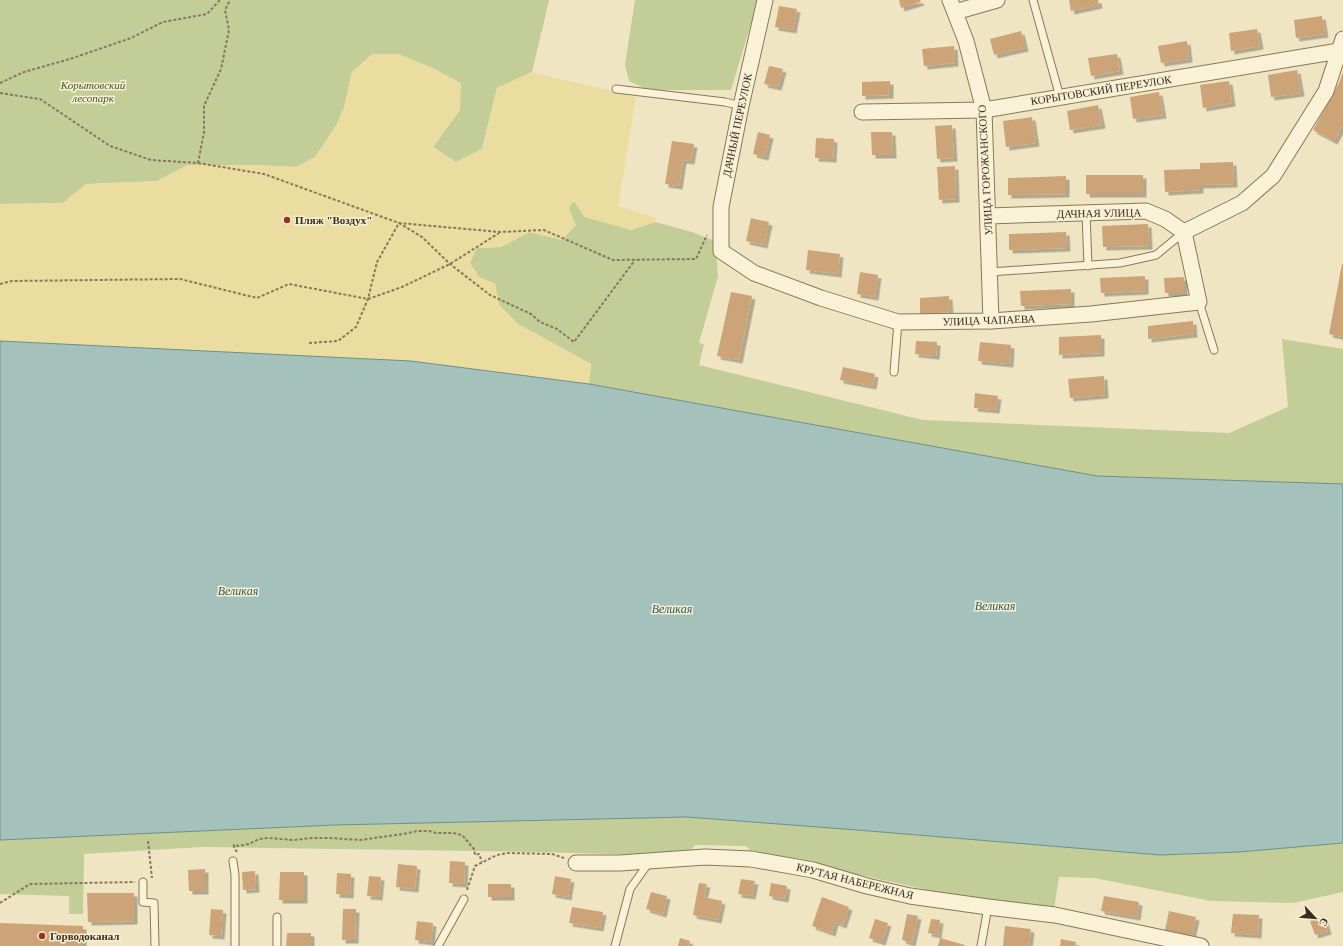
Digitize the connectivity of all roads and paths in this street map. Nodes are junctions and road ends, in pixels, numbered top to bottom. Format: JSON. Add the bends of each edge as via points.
{"nodes":[{"id":1,"x":220,"y":0,"type":"edge"},
{"id":2,"x":230,"y":0,"type":"edge"},
{"id":3,"x":764,"y":0,"type":"edge"},
{"id":4,"x":997,"y":0,"type":"edge"},
{"id":5,"x":1033,"y":0,"type":"edge"},
{"id":6,"x":952,"y":6,"type":"edge"},
{"id":7,"x":1341,"y":45,"type":"edge"},
{"id":8,"x":0,"y":83,"type":"edge"},
{"id":9,"x":616,"y":89,"type":"dead end"},
{"id":10,"x":0,"y":92,"type":"edge"},
{"id":11,"x":1060,"y":97,"type":"junction"},
{"id":12,"x":741,"y":106,"type":"junction"},
{"id":13,"x":984,"y":110,"type":"junction"},
{"id":14,"x":862,"y":112,"type":"dead end"},
{"id":15,"x":198,"y":163,"type":"junction"},
{"id":16,"x":1086,"y":213,"type":"junction"},
{"id":17,"x":988,"y":216,"type":"junction"},
{"id":18,"x":399,"y":223,"type":"junction"},
{"id":19,"x":500,"y":232,"type":"junction"},
{"id":20,"x":1184,"y":232,"type":"junction"},
{"id":21,"x":708,"y":233,"type":"dead end"},
{"id":22,"x":721,"y":251,"type":"joint"},
{"id":23,"x":636,"y":260,"type":"junction"},
{"id":24,"x":450,"y":264,"type":"junction"},
{"id":25,"x":1088,"y":266,"type":"junction"},
{"id":26,"x":990,"y":272,"type":"junction"},
{"id":27,"x":0,"y":284,"type":"edge"},
{"id":28,"x":368,"y":299,"type":"junction"},
{"id":29,"x":1199,"y":302,"type":"junction"},
{"id":30,"x":991,"y":321,"type":"junction"},
{"id":31,"x":898,"y":322,"type":"junction"},
{"id":32,"x":309,"y":343,"type":"dead end"},
{"id":33,"x":1214,"y":350,"type":"dead end"},
{"id":34,"x":894,"y":372,"type":"dead end"},
{"id":35,"x":148,"y":841,"type":"dead end"},
{"id":36,"x":233,"y":861,"type":"joint"},
{"id":37,"x":650,"y":861,"type":"junction"},
{"id":38,"x":482,"y":862,"type":"junction"},
{"id":39,"x":576,"y":863,"type":"joint"},
{"id":40,"x":143,"y":882,"type":"junction"},
{"id":41,"x":464,"y":899,"type":"joint"},
{"id":42,"x":0,"y":903,"type":"edge"},
{"id":43,"x":988,"y":907,"type":"junction"},
{"id":44,"x":278,"y":917,"type":"dead end"},
{"id":45,"x":156,"y":946,"type":"edge"},
{"id":46,"x":235,"y":946,"type":"edge"},
{"id":47,"x":277,"y":946,"type":"edge"},
{"id":48,"x":438,"y":946,"type":"edge"},
{"id":49,"x":615,"y":946,"type":"edge"},
{"id":50,"x":980,"y":946,"type":"edge"},
{"id":51,"x":1201,"y":946,"type":"edge"}],
"edges":[{"from":1,"to":8,"type":"path","via":[[207,14],[162,22],[131,38],[24,72]]},
{"from":2,"to":15,"type":"path","via":[[225,10],[229,30],[221,69],[204,106],[204,132]]},
{"from":3,"to":12,"type":"street","name":"ДАЧНЫЙ ПЕРЕУЛОК"},
{"from":4,"to":6,"type":"street"},
{"from":5,"to":11,"type":"lane"},
{"from":6,"to":13,"type":"street","name":"УЛИЦА ГОРОЖАНСКОГО","via":[[966,41]]},
{"from":7,"to":11,"type":"street","name":"КОРЫТОВСКИЙ ПЕРЕУЛОК"},
{"from":7,"to":20,"type":"street","via":[[1326,91],[1273,176],[1242,203]]},
{"from":9,"to":12,"type":"lane"},
{"from":10,"to":15,"type":"path","via":[[40,99],[110,146],[151,160]]},
{"from":11,"to":13,"type":"street","name":"КОРЫТОВСКИЙ ПЕРЕУЛОК"},
{"from":12,"to":22,"type":"street","name":"ДАЧНЫЙ ПЕРЕУЛОК","via":[[721,207]]},
{"from":13,"to":14,"type":"street","name":"КОРЫТОВСКИЙ ПЕРЕУЛОК"},
{"from":13,"to":17,"type":"street","name":"УЛИЦА ГОРОЖАНСКОГО"},
{"from":15,"to":18,"type":"path","via":[[264,174]]},
{"from":16,"to":17,"type":"street","name":"ДАЧНАЯ УЛИЦА"},
{"from":16,"to":20,"type":"street","name":"ДАЧНАЯ УЛИЦА","via":[[1146,211],[1165,219]]},
{"from":16,"to":25,"type":"lane"},
{"from":17,"to":26,"type":"street","name":"УЛИЦА ГОРОЖАНСКОГО"},
{"from":18,"to":19,"type":"path"},
{"from":18,"to":24,"type":"path","via":[[422,237]]},
{"from":18,"to":28,"type":"path","via":[[377,262]]},
{"from":19,"to":23,"type":"path","via":[[544,230],[613,260]]},
{"from":19,"to":24,"type":"path"},
{"from":20,"to":25,"type":"lane","via":[[1156,255],[1120,264]]},
{"from":20,"to":29,"type":"street"},
{"from":21,"to":23,"type":"path","via":[[696,259]]},
{"from":22,"to":31,"type":"street","name":"УЛИЦА ЧАПАЕВА","via":[[754,273],[821,298]]},
{"from":23,"to":24,"type":"path","via":[[574,342],[531,314],[490,295]]},
{"from":24,"to":28,"type":"path","via":[[402,288]]},
{"from":25,"to":26,"type":"lane"},
{"from":26,"to":30,"type":"street","name":"УЛИЦА ГОРОЖАНСКОГО"},
{"from":27,"to":28,"type":"path","via":[[12,281],[180,279],[257,298],[289,284]]},
{"from":28,"to":32,"type":"path","via":[[356,327],[338,341]]},
{"from":29,"to":30,"type":"street","name":"УЛИЦА ЧАПАЕВА","via":[[1091,314]]},
{"from":29,"to":33,"type":"lane"},
{"from":30,"to":31,"type":"street","name":"УЛИЦА ЧАПАЕВА"},
{"from":31,"to":34,"type":"lane"},
{"from":35,"to":40,"type":"path","via":[[153,880]]},
{"from":36,"to":38,"type":"path","via":[[238,855],[234,845],[249,844],[259,839],[360,840],[418,831],[462,835],[474,849],[475,855],[479,854]]},
{"from":36,"to":46,"type":"lane","via":[[236,875]]},
{"from":37,"to":39,"type":"street","name":"КРУТАЯ НАБЕРЕЖНАЯ"},
{"from":37,"to":43,"type":"street","name":"КРУТАЯ НАБЕРЕЖНАЯ","via":[[705,857],[751,859],[813,870],[910,896]]},
{"from":37,"to":49,"type":"lane","via":[[630,889]]},
{"from":38,"to":39,"type":"path","via":[[507,853],[552,854]]},
{"from":38,"to":41,"type":"path","via":[[475,866]]},
{"from":40,"to":42,"type":"path","via":[[30,884]]},
{"from":40,"to":45,"type":"lane","via":[[143,902],[154,903]]},
{"from":41,"to":48,"type":"lane"},
{"from":43,"to":50,"type":"lane"},
{"from":43,"to":51,"type":"street","name":"КРУТАЯ НАБЕРЕЖНАЯ","via":[[1054,915]]},
{"from":44,"to":47,"type":"lane"}]}
